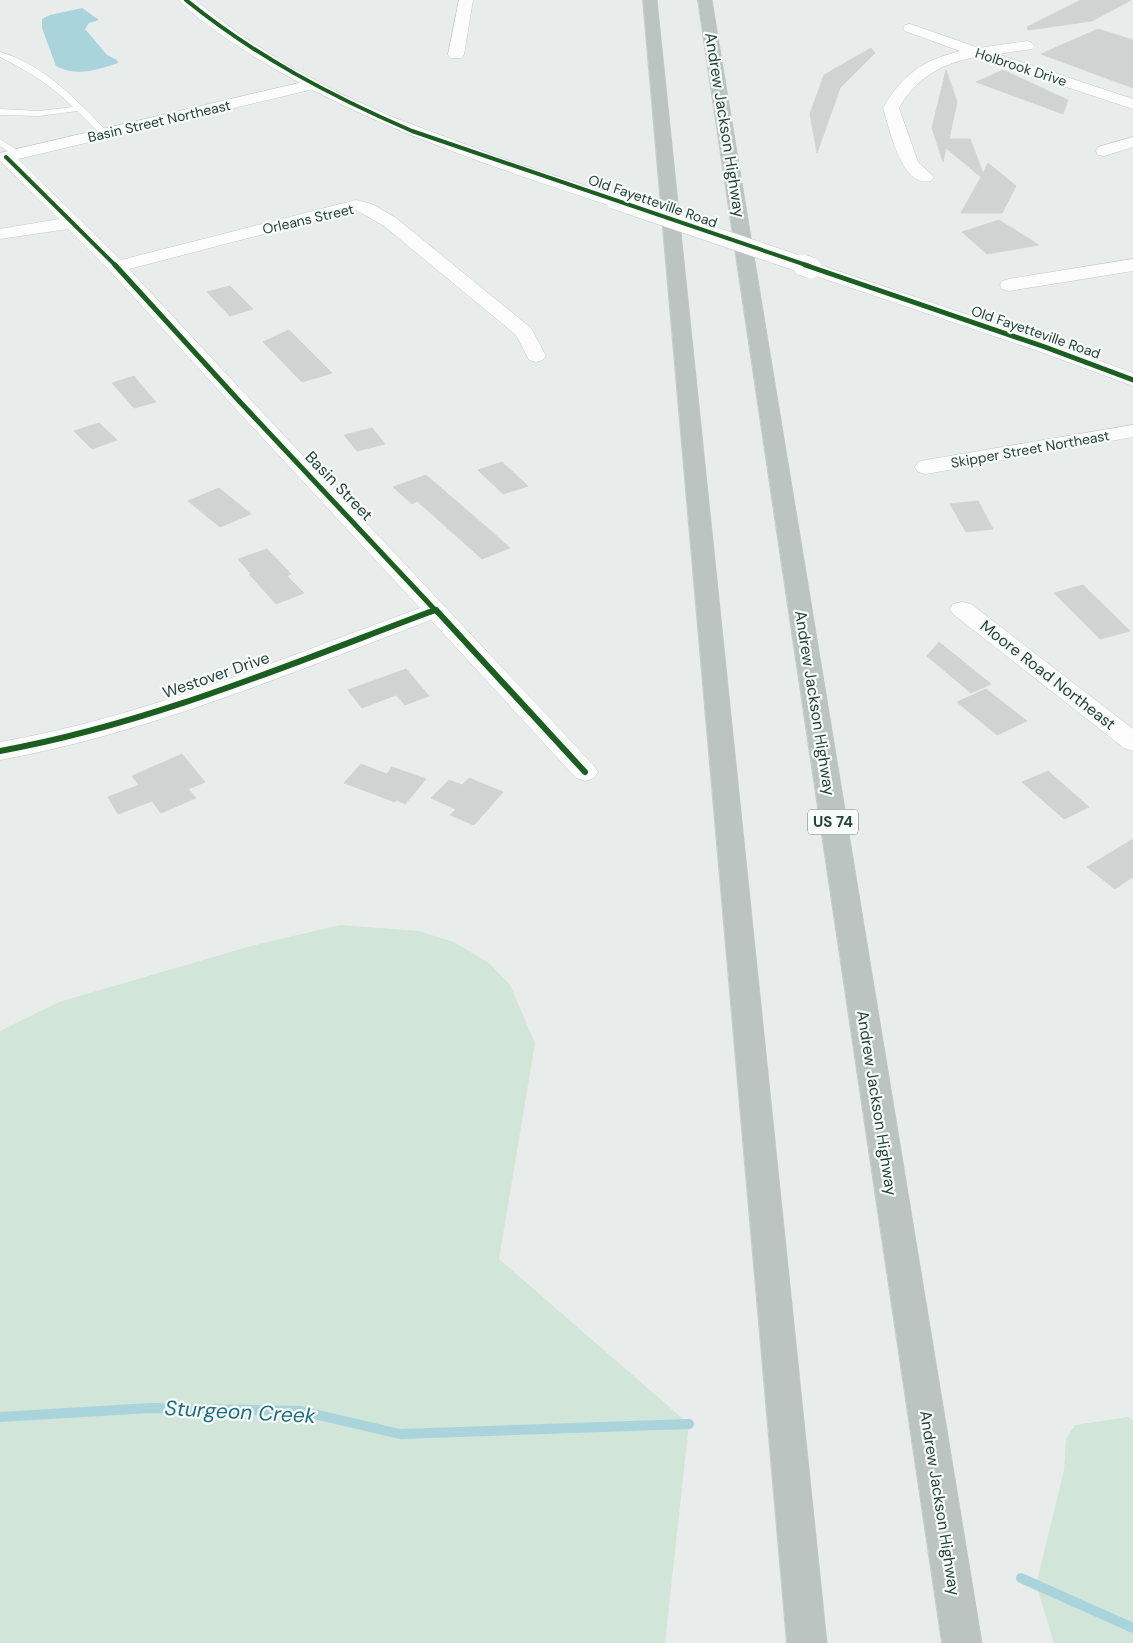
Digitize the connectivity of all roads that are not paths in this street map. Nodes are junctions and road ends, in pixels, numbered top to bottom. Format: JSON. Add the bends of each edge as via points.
{"nodes":[{"id":1,"x":186,"y":0,"type":"edge"},
{"id":2,"x":466,"y":0,"type":"edge"},
{"id":3,"x":650,"y":0,"type":"edge"},
{"id":4,"x":705,"y":0,"type":"edge"},
{"id":5,"x":910,"y":28,"type":"dead end"},
{"id":6,"x":1027,"y":46,"type":"dead end"},
{"id":7,"x":975,"y":52,"type":"junction"},
{"id":8,"x":0,"y":54,"type":"edge"},
{"id":9,"x":456,"y":55,"type":"dead end"},
{"id":10,"x":312,"y":85,"type":"junction"},
{"id":11,"x":1133,"y":104,"type":"edge"},
{"id":12,"x":78,"y":108,"type":"junction"},
{"id":13,"x":0,"y":112,"type":"edge"},
{"id":14,"x":105,"y":134,"type":"junction"},
{"id":15,"x":1133,"y":142,"type":"edge"},
{"id":16,"x":1104,"y":152,"type":"dead end"},
{"id":17,"x":6,"y":155,"type":"edge"},
{"id":18,"x":925,"y":178,"type":"dead end"},
{"id":19,"x":71,"y":223,"type":"junction"},
{"id":20,"x":0,"y":234,"type":"edge"},
{"id":21,"x":1133,"y":264,"type":"edge"},
{"id":22,"x":117,"y":267,"type":"junction"},
{"id":23,"x":1009,"y":285,"type":"dead end"},
{"id":24,"x":536,"y":356,"type":"dead end"},
{"id":25,"x":1133,"y":380,"type":"edge"},
{"id":26,"x":1133,"y":431,"type":"edge"},
{"id":27,"x":926,"y":467,"type":"dead end"},
{"id":28,"x":962,"y":609,"type":"dead end"},
{"id":29,"x":436,"y":610,"type":"junction"},
{"id":30,"x":1133,"y":742,"type":"edge"},
{"id":31,"x":0,"y":751,"type":"edge"},
{"id":32,"x":585,"y":772,"type":"dead end"},
{"id":33,"x":807,"y":1643,"type":"edge"},
{"id":34,"x":962,"y":1643,"type":"edge"}],
"edges":[{"from":1,"to":10,"type":"street","name":"Old Fayetteville Road","via":[[237,40]]},
{"from":2,"to":9,"type":"street"},
{"from":3,"to":33,"type":"highway"},
{"from":4,"to":34,"type":"highway","name":"Andrew Jackson Highway","number":"US 74"},
{"from":5,"to":7,"type":"street","name":"Holbrook Drive"},
{"from":6,"to":7,"type":"street"},
{"from":7,"to":11,"type":"street","name":"Holbrook Drive"},
{"from":7,"to":18,"type":"street","via":[[954,56],[909,79],[897,93],[891,108],[910,164]]},
{"from":8,"to":12,"type":"lane","via":[[35,71],[59,88]]},
{"from":10,"to":14,"type":"street","name":"Basin Street Northeast"},
{"from":10,"to":25,"type":"street","name":"Old Fayetteville Road","bridge":true,"via":[[412,131]]},
{"from":12,"to":13,"type":"lane","via":[[64,112]]},
{"from":12,"to":14,"type":"lane"},
{"from":14,"to":17,"type":"street","name":"Basin Street Northeast"},
{"from":15,"to":16,"type":"street"},
{"from":17,"to":19,"type":"street","name":"Basin Street"},
{"from":19,"to":20,"type":"street"},
{"from":19,"to":22,"type":"street","name":"Basin Street"},
{"from":21,"to":23,"type":"street"},
{"from":22,"to":24,"type":"street","name":"Orleans Street","via":[[356,205],[390,222],[524,332]]},
{"from":22,"to":29,"type":"street","name":"Basin Street"},
{"from":26,"to":27,"type":"street","name":"Skipper Street Northeast"},
{"from":28,"to":30,"type":"street","name":"Moore Road Northeast"},
{"from":29,"to":31,"type":"street","name":"Westover Drive","via":[[237,684],[104,727]]},
{"from":29,"to":32,"type":"street","name":"Basin Street"}]}
